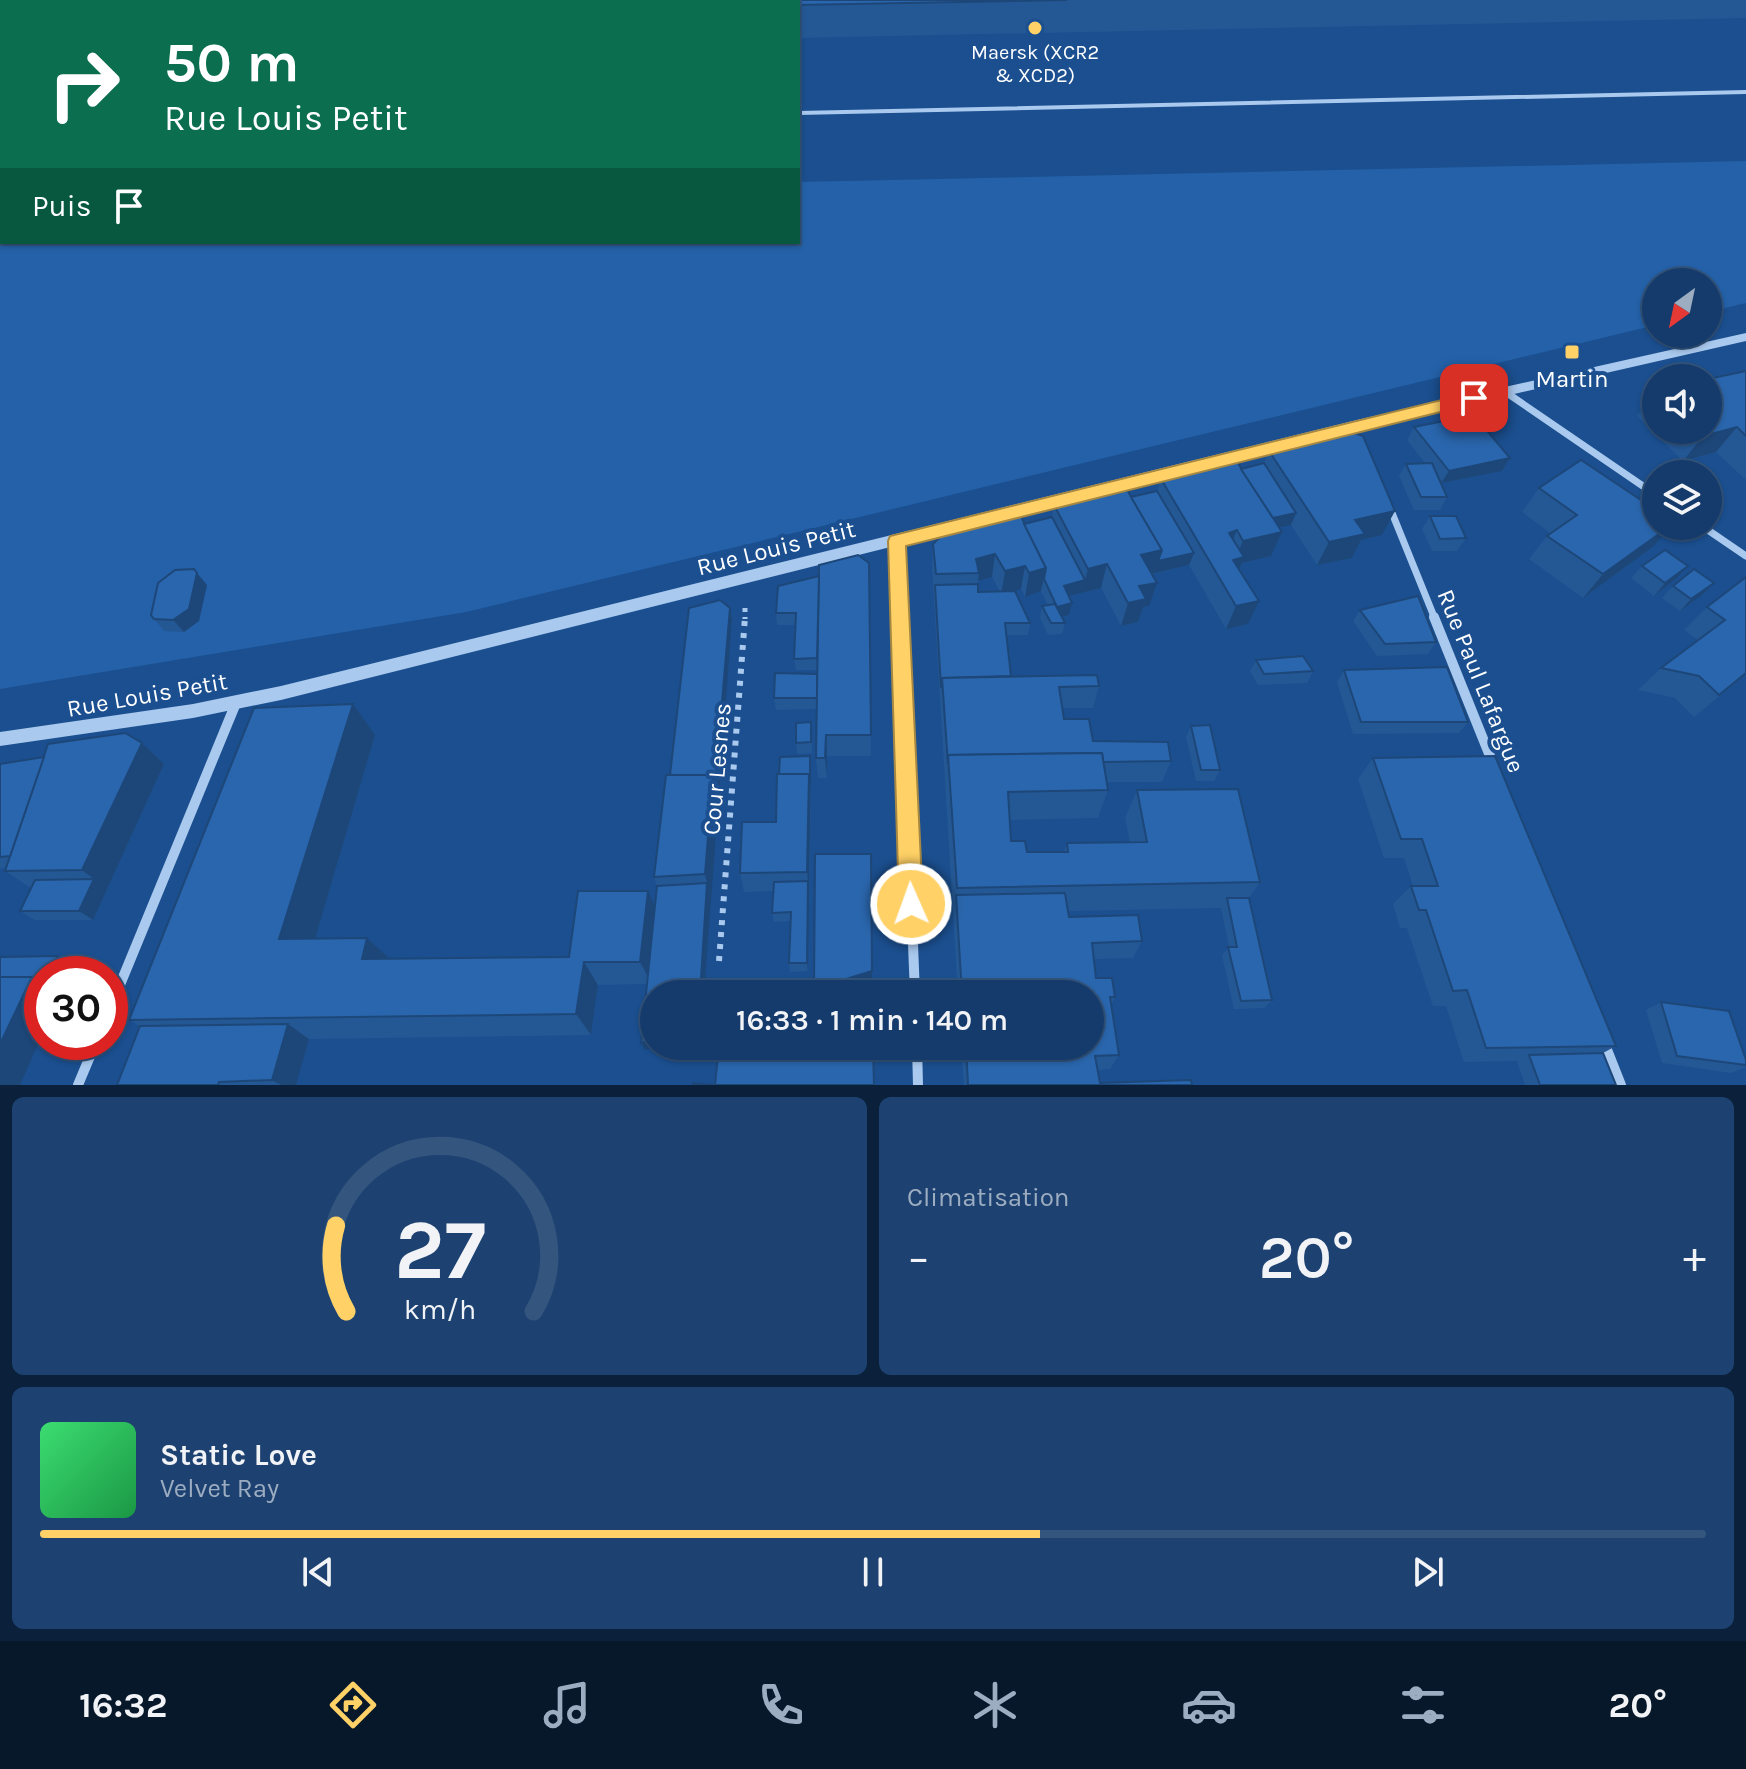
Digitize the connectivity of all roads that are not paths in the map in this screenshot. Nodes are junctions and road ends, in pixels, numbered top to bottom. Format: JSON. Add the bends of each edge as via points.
{"nodes":[{"id":1,"x":1746,"y":92,"type":"edge"},
{"id":2,"x":800,"y":113,"type":"edge"},
{"id":3,"x":1746,"y":337,"type":"edge"},
{"id":4,"x":1504,"y":391,"type":"junction"},
{"id":5,"x":1357,"y":425,"type":"junction"},
{"id":6,"x":1363,"y":440,"type":"edge"},
{"id":7,"x":1642,"y":485,"type":"edge"},
{"id":8,"x":1387,"y":498,"type":"edge"},
{"id":9,"x":1722,"y":540,"type":"edge"},
{"id":10,"x":897,"y":541,"type":"junction"},
{"id":11,"x":1746,"y":556,"type":"edge"},
{"id":12,"x":236,"y":702,"type":"junction"},
{"id":13,"x":0,"y":739,"type":"edge"},
{"id":14,"x":1498,"y":777,"type":"edge"},
{"id":15,"x":128,"y":965,"type":"edge"},
{"id":16,"x":914,"y":980,"type":"edge"},
{"id":17,"x":1598,"y":1026,"type":"edge"},
{"id":18,"x":88,"y":1060,"type":"edge"},
{"id":19,"x":917,"y":1060,"type":"edge"},
{"id":20,"x":78,"y":1085,"type":"edge"},
{"id":21,"x":918,"y":1085,"type":"edge"},
{"id":22,"x":1621,"y":1085,"type":"edge"}],
"edges":[{"from":1,"to":2,"type":"lane"},
{"from":3,"to":4,"type":"street","name":"Rue Louis Petit"},
{"from":4,"to":5,"type":"street","name":"Rue Louis Petit"},
{"from":4,"to":7,"type":"street"},
{"from":5,"to":6,"type":"street"},
{"from":5,"to":10,"type":"street","name":"Rue Louis Petit"},
{"from":8,"to":14,"type":"street","name":"Rue Paul Lafargue"},
{"from":9,"to":11,"type":"street"},
{"from":10,"to":12,"type":"street","name":"Rue Louis Petit"},
{"from":10,"to":16,"type":"street"},
{"from":12,"to":13,"type":"street","name":"Rue Louis Petit"},
{"from":12,"to":15,"type":"street"},
{"from":17,"to":22,"type":"street"},
{"from":18,"to":20,"type":"street"},
{"from":19,"to":21,"type":"street"}]}
